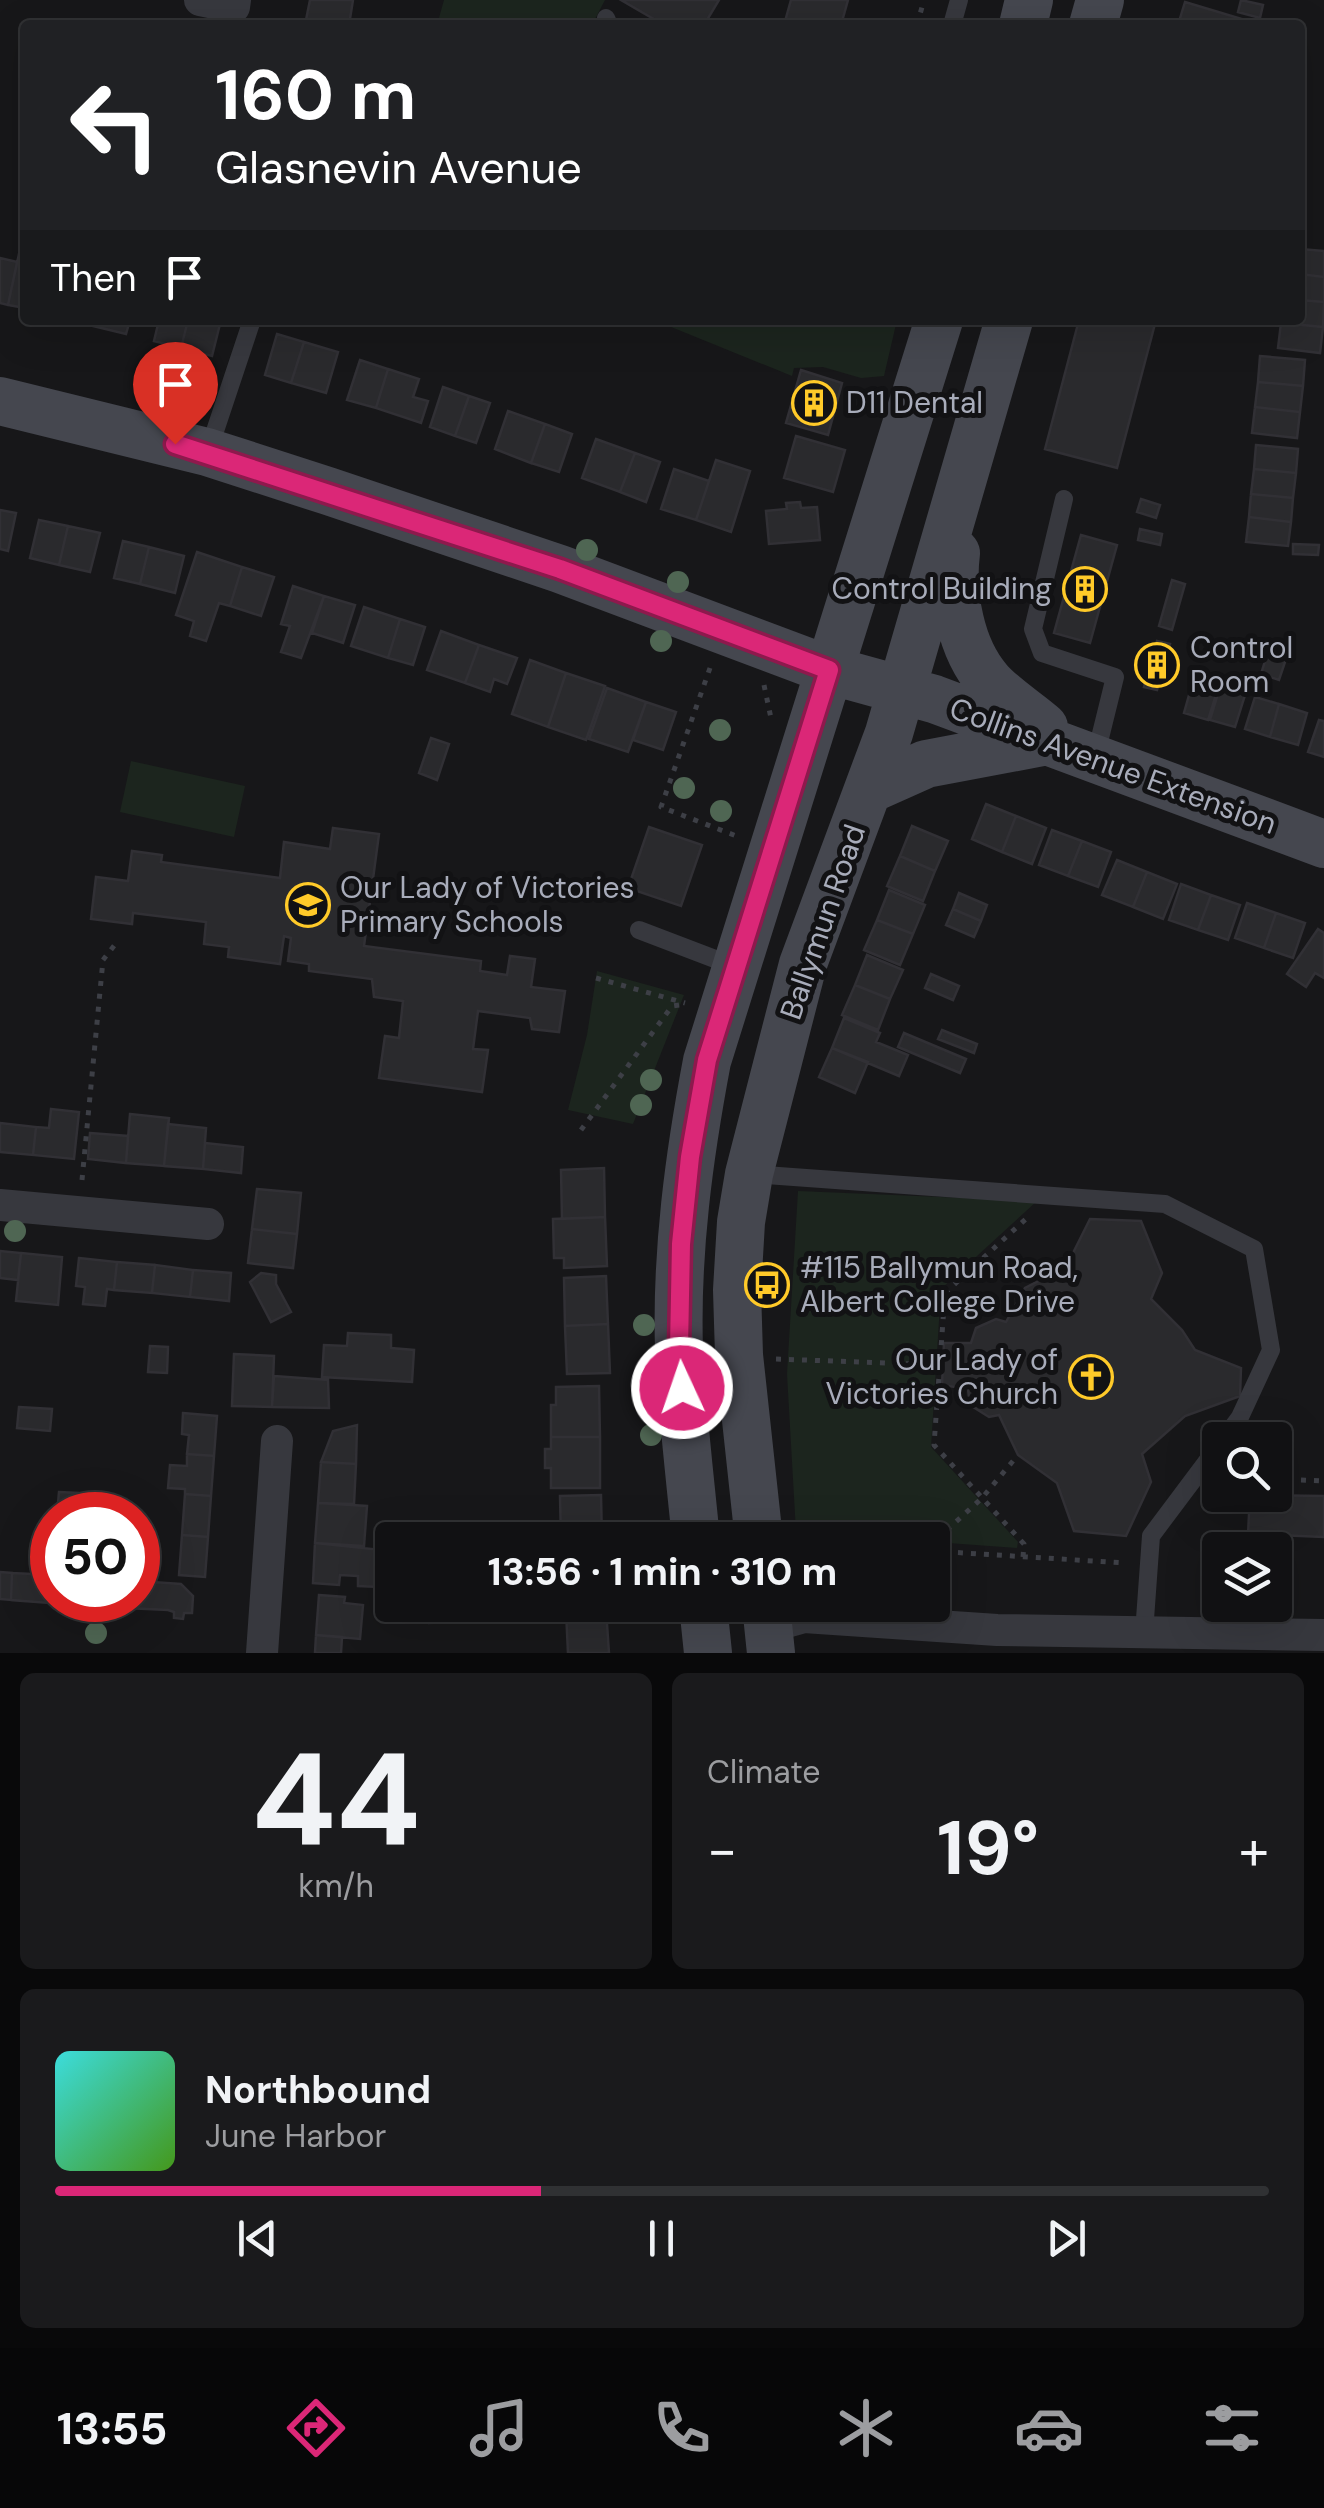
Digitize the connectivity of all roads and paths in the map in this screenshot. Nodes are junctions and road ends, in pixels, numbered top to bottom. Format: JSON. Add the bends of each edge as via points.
{"nodes":[{"id":1,"x":200,"y":0,"type":"edge"},
{"id":2,"x":236,"y":0,"type":"edge"},
{"id":3,"x":250,"y":325,"type":"edge"},
{"id":4,"x":937,"y":325,"type":"edge"},
{"id":5,"x":1008,"y":325,"type":"edge"},
{"id":6,"x":0,"y":401,"type":"edge"},
{"id":7,"x":207,"y":452,"type":"junction"},
{"id":8,"x":962,"y":484,"type":"junction"},
{"id":9,"x":1064,"y":499,"type":"dead end"},
{"id":10,"x":710,"y":668,"type":"dead end"},
{"id":11,"x":762,"y":670,"type":"dead end"},
{"id":12,"x":829,"y":670,"type":"junction"},
{"id":13,"x":902,"y":690,"type":"junction"},
{"id":14,"x":772,"y":726,"type":"dead end"},
{"id":15,"x":1071,"y":750,"type":"junction"},
{"id":16,"x":870,"y":788,"type":"junction"},
{"id":17,"x":744,"y":839,"type":"dead end"},
{"id":18,"x":1324,"y":844,"type":"edge"},
{"id":19,"x":639,"y":930,"type":"dead end"},
{"id":20,"x":117,"y":942,"type":"dead end"},
{"id":21,"x":736,"y":967,"type":"junction"},
{"id":22,"x":596,"y":978,"type":"dead end"},
{"id":23,"x":581,"y":1130,"type":"dead end"},
{"id":24,"x":749,"y":1174,"type":"junction"},
{"id":25,"x":1046,"y":1195,"type":"junction"},
{"id":26,"x":80,"y":1198,"type":"dead end"},
{"id":27,"x":0,"y":1206,"type":"edge"},
{"id":28,"x":208,"y":1224,"type":"dead end"},
{"id":29,"x":774,"y":1359,"type":"dead end"},
{"id":30,"x":941,"y":1365,"type":"junction"},
{"id":31,"x":1237,"y":1422,"type":"edge"},
{"id":32,"x":276,"y":1441,"type":"dead end"},
{"id":33,"x":1018,"y":1454,"type":"dead end"},
{"id":34,"x":1202,"y":1467,"type":"edge"},
{"id":35,"x":1292,"y":1479,"type":"edge"},
{"id":36,"x":1324,"y":1482,"type":"edge"},
{"id":37,"x":982,"y":1498,"type":"junction"},
{"id":38,"x":694,"y":1522,"type":"edge"},
{"id":39,"x":757,"y":1522,"type":"edge"},
{"id":40,"x":950,"y":1527,"type":"edge"},
{"id":41,"x":950,"y":1552,"type":"edge"},
{"id":42,"x":1023,"y":1557,"type":"junction"},
{"id":43,"x":1148,"y":1564,"type":"junction"},
{"id":44,"x":705,"y":1622,"type":"edge"},
{"id":45,"x":1144,"y":1633,"type":"junction"},
{"id":46,"x":760,"y":1634,"type":"edge"},
{"id":47,"x":1324,"y":1634,"type":"edge"},
{"id":48,"x":996,"y":1642,"type":"edge"},
{"id":49,"x":1258,"y":1644,"type":"edge"},
{"id":50,"x":262,"y":1653,"type":"edge"},
{"id":51,"x":708,"y":1653,"type":"edge"}],
"edges":[{"from":1,"to":2,"type":"street","via":[[234,8]]},
{"from":3,"to":7,"type":"lane"},
{"from":4,"to":12,"type":"main road"},
{"from":5,"to":8,"type":"main road","name":"Ballymun Road"},
{"from":6,"to":7,"type":"main road","name":"Collins Avenue Extension"},
{"from":7,"to":12,"type":"main road","name":"Collins Avenue Extension","via":[[560,569]]},
{"from":8,"to":13,"type":"main road","name":"Ballymun Road"},
{"from":8,"to":15,"type":"main road","via":[[952,584],[967,643],[989,680]]},
{"from":9,"to":15,"type":"lane","via":[[1033,629],[1042,654],[1115,677]]},
{"from":10,"to":17,"type":"path","via":[[660,808]]},
{"from":11,"to":14,"type":"path"},
{"from":12,"to":13,"type":"main road","name":"Collins Avenue Extension"},
{"from":12,"to":21,"type":"main road"},
{"from":13,"to":15,"type":"main road","name":"Collins Avenue Extension"},
{"from":13,"to":16,"type":"main road","name":"Ballymun Road"},
{"from":15,"to":16,"type":"main road","via":[[926,764]]},
{"from":15,"to":18,"type":"main road","name":"Collins Avenue Extension"},
{"from":16,"to":24,"type":"main road","name":"Ballymun Road","via":[[803,964]]},
{"from":19,"to":21,"type":"lane"},
{"from":20,"to":26,"type":"path","via":[[104,960]]},
{"from":21,"to":38,"type":"main road","via":[[707,1060],[681,1244],[679,1348]]},
{"from":22,"to":23,"type":"path","via":[[688,1004],[672,1006]]},
{"from":24,"to":25,"type":"lane"},
{"from":24,"to":39,"type":"main road","name":"Ballymun Road","via":[[737,1290]]},
{"from":25,"to":30,"type":"path","via":[[945,1293]]},
{"from":25,"to":31,"type":"lane","via":[[1165,1204],[1254,1249],[1271,1350]]},
{"from":27,"to":28,"type":"street"},
{"from":29,"to":30,"type":"path"},
{"from":30,"to":37,"type":"path","via":[[934,1445]]},
{"from":32,"to":50,"type":"street"},
{"from":33,"to":37,"type":"path"},
{"from":34,"to":43,"type":"lane","via":[[1150,1536]]},
{"from":35,"to":36,"type":"path"},
{"from":37,"to":40,"type":"path"},
{"from":37,"to":42,"type":"path","via":[[1024,1544]]},
{"from":41,"to":42,"type":"path"},
{"from":42,"to":43,"type":"path"},
{"from":43,"to":45,"type":"lane"},
{"from":44,"to":51,"type":"main road"},
{"from":45,"to":48,"type":"street"},
{"from":45,"to":49,"type":"street"},
{"from":46,"to":48,"type":"street","via":[[804,1617]]},
{"from":47,"to":49,"type":"street"}]}
